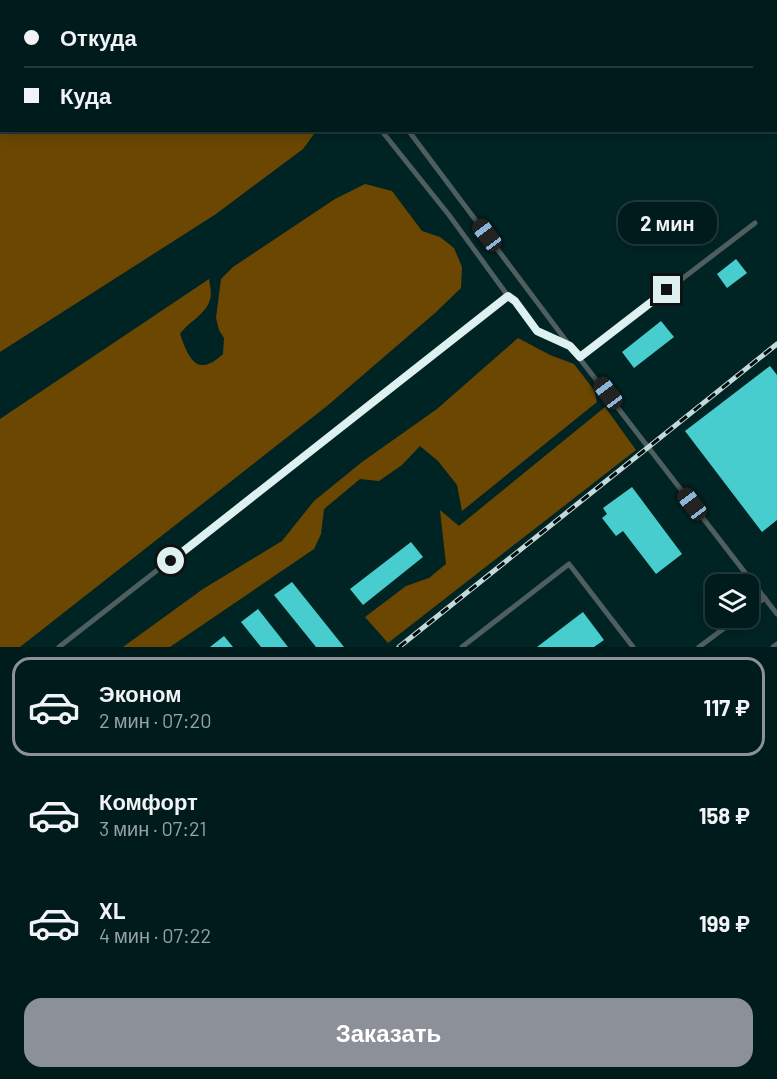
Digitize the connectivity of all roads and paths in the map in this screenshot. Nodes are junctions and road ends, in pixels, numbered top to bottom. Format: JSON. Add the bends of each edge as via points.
{"nodes":[{"id":1,"x":383,"y":132,"type":"edge"},
{"id":2,"x":410,"y":132,"type":"edge"},
{"id":3,"x":754,"y":223,"type":"dead end"},
{"id":4,"x":508,"y":296,"type":"junction"},
{"id":5,"x":570,"y":346,"type":"junction"},
{"id":6,"x":580,"y":357,"type":"junction"},
{"id":7,"x":765,"y":598,"type":"junction"},
{"id":8,"x":759,"y":602,"type":"edge"},
{"id":9,"x":777,"y":614,"type":"edge"},
{"id":10,"x":725,"y":628,"type":"edge"},
{"id":11,"x":629,"y":646,"type":"edge"},
{"id":12,"x":59,"y":647,"type":"edge"},
{"id":13,"x":462,"y":647,"type":"edge"},
{"id":14,"x":699,"y":647,"type":"edge"}],
"edges":[{"from":1,"to":4,"type":"lane"},
{"from":2,"to":5,"type":"lane"},
{"from":3,"to":6,"type":"lane"},
{"from":4,"to":5,"type":"lane","via":[[537,331]]},
{"from":4,"to":12,"type":"lane"},
{"from":5,"to":6,"type":"lane"},
{"from":6,"to":7,"type":"lane"},
{"from":7,"to":8,"type":"lane"},
{"from":7,"to":9,"type":"lane"},
{"from":10,"to":14,"type":"lane"},
{"from":11,"to":13,"type":"lane","via":[[569,564]]}]}
